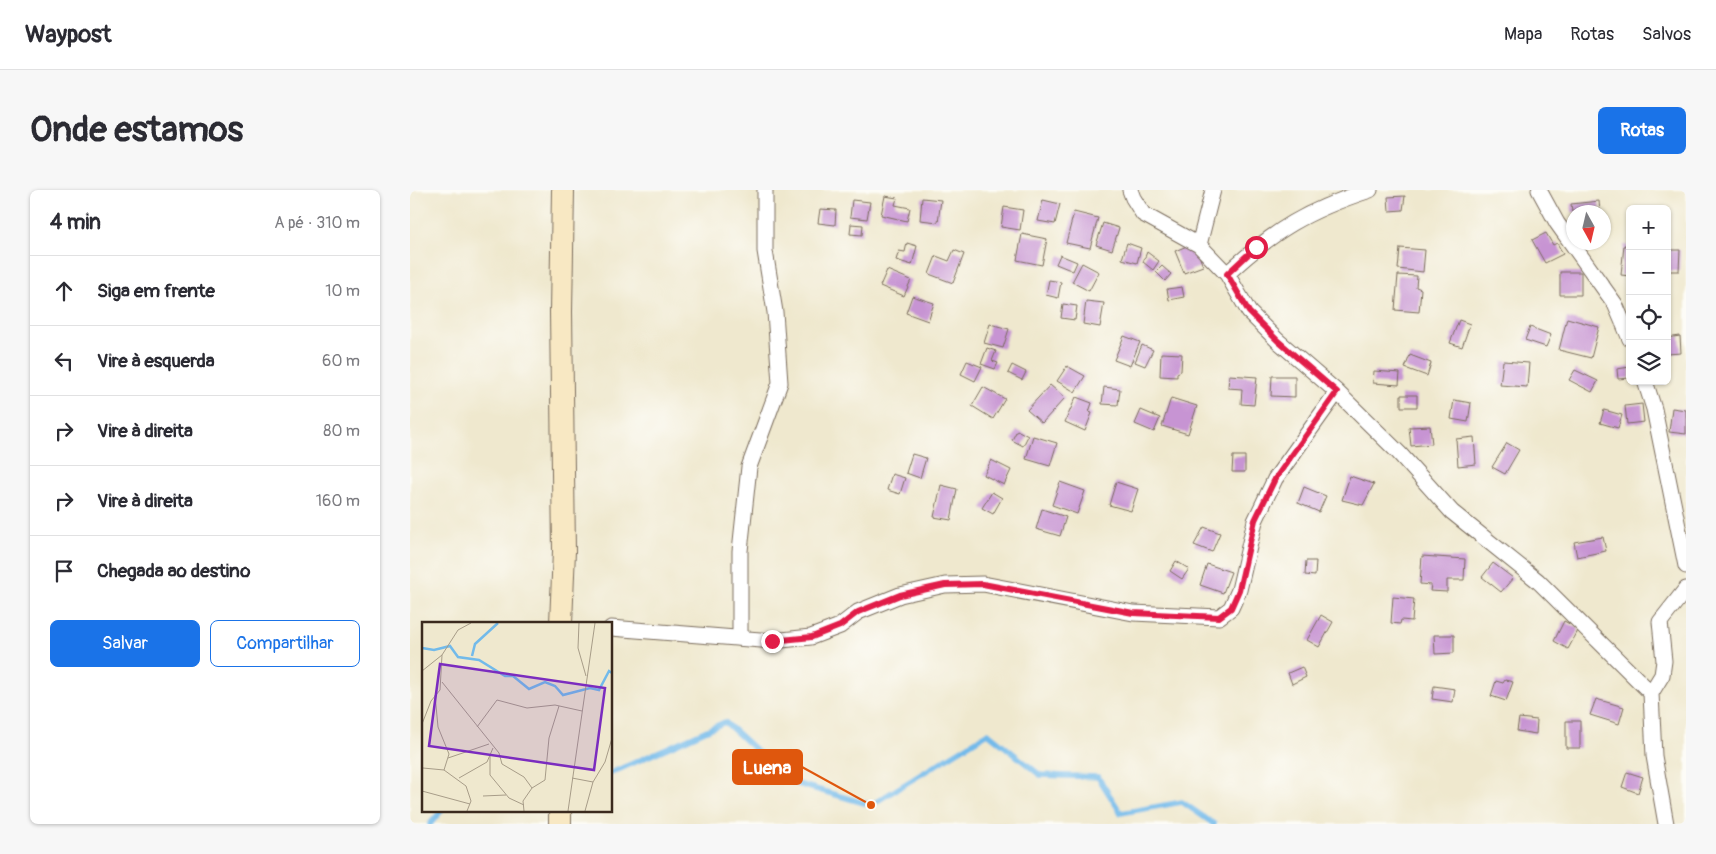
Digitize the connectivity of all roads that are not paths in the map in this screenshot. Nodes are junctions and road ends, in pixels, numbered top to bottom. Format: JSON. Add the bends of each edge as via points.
{"nodes":[{"id":1,"x":563,"y":190,"type":"edge"},
{"id":2,"x":765,"y":190,"type":"edge"},
{"id":3,"x":1130,"y":190,"type":"edge"},
{"id":4,"x":1213,"y":190,"type":"edge"},
{"id":5,"x":1370,"y":190,"type":"edge"},
{"id":6,"x":1539,"y":190,"type":"edge"},
{"id":7,"x":1199,"y":245,"type":"junction"},
{"id":8,"x":1227,"y":274,"type":"junction"},
{"id":9,"x":1626,"y":330,"type":"edge"},
{"id":10,"x":1645,"y":385,"type":"edge"},
{"id":11,"x":1337,"y":392,"type":"junction"},
{"id":12,"x":1686,"y":566,"type":"edge"},
{"id":13,"x":1686,"y":589,"type":"edge"},
{"id":14,"x":561,"y":622,"type":"edge"},
{"id":15,"x":612,"y":628,"type":"edge"},
{"id":16,"x":740,"y":638,"type":"junction"},
{"id":17,"x":1651,"y":693,"type":"junction"},
{"id":18,"x":1666,"y":824,"type":"edge"}],
"edges":[{"from":1,"to":14,"type":"main road","via":[[564,551]]},
{"from":2,"to":16,"type":"street","via":[[765,251],[775,312],[780,383],[749,467],[740,551]]},
{"from":3,"to":7,"type":"street","via":[[1144,214]]},
{"from":4,"to":7,"type":"street"},
{"from":5,"to":8,"type":"street","via":[[1300,217],[1256,247]]},
{"from":6,"to":9,"type":"street","via":[[1557,223],[1615,304]]},
{"from":7,"to":8,"type":"street"},
{"from":8,"to":11,"type":"street","via":[[1249,312]]},
{"from":10,"to":12,"type":"street","via":[[1654,409]]},
{"from":11,"to":16,"type":"street","via":[[1275,479],[1255,520],[1235,599],[1231,608],[1219,617],[1133,613],[983,584],[945,585],[900,595],[858,612],[840,626],[812,637],[772,641]]},
{"from":11,"to":17,"type":"street","via":[[1399,452],[1452,512],[1538,581]]},
{"from":13,"to":17,"type":"street","via":[[1660,622],[1664,661],[1662,675]]},
{"from":15,"to":16,"type":"street"},
{"from":17,"to":18,"type":"street","via":[[1654,756]]}]}
